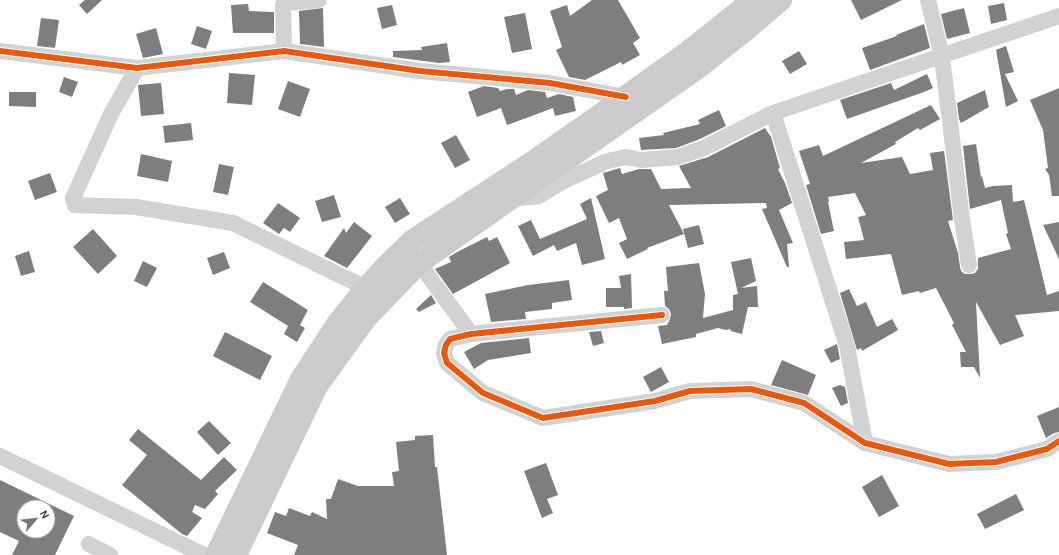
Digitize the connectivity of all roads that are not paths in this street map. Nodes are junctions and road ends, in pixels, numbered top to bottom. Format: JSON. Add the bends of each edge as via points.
{"nodes":[{"id":1,"x":319,"y":0,"type":"edge"},
{"id":2,"x":753,"y":0,"type":"edge"},
{"id":3,"x":781,"y":0,"type":"edge"},
{"id":4,"x":928,"y":0,"type":"edge"},
{"id":5,"x":1059,"y":16,"type":"edge"},
{"id":6,"x":284,"y":51,"type":"junction"},
{"id":7,"x":0,"y":52,"type":"edge"},
{"id":8,"x":942,"y":57,"type":"junction"},
{"id":9,"x":137,"y":68,"type":"junction"},
{"id":10,"x":626,"y":97,"type":"junction"},
{"id":11,"x":773,"y":113,"type":"junction"},
{"id":12,"x":512,"y":199,"type":"junction"},
{"id":13,"x":419,"y":263,"type":"junction"},
{"id":14,"x":969,"y":266,"type":"dead end"},
{"id":15,"x":366,"y":288,"type":"junction"},
{"id":16,"x":662,"y":315,"type":"dead end"},
{"id":17,"x":471,"y":334,"type":"junction"},
{"id":18,"x":1059,"y":441,"type":"edge"},
{"id":19,"x":865,"y":442,"type":"junction"},
{"id":20,"x":0,"y":456,"type":"edge"},
{"id":21,"x":89,"y":544,"type":"dead end"},
{"id":22,"x":110,"y":555,"type":"edge"},
{"id":23,"x":204,"y":555,"type":"edge"},
{"id":24,"x":216,"y":555,"type":"edge"},
{"id":25,"x":236,"y":555,"type":"edge"}],
"edges":[{"from":1,"to":6,"type":"street","via":[[283,4]]},
{"from":2,"to":10,"type":"main road"},
{"from":3,"to":12,"type":"main road","via":[[698,68]]},
{"from":4,"to":8,"type":"street"},
{"from":5,"to":8,"type":"street"},
{"from":6,"to":9,"type":"street"},
{"from":6,"to":10,"type":"street","via":[[420,71],[550,83]]},
{"from":7,"to":9,"type":"street"},
{"from":8,"to":11,"type":"street"},
{"from":8,"to":14,"type":"street"},
{"from":9,"to":15,"type":"street","via":[[101,135],[73,198],[75,204],[136,207],[233,223]]},
{"from":10,"to":15,"type":"main road","via":[[413,240]]},
{"from":11,"to":12,"type":"street","via":[[704,148],[678,157],[641,160],[626,157],[607,161],[539,196]]},
{"from":11,"to":19,"type":"street","via":[[847,346]]},
{"from":12,"to":13,"type":"main road"},
{"from":13,"to":17,"type":"street"},
{"from":13,"to":25,"type":"main road","via":[[366,318],[318,386]]},
{"from":15,"to":24,"type":"main road","via":[[337,324],[301,379]]},
{"from":16,"to":17,"type":"street"},
{"from":17,"to":19,"type":"street","via":[[450,339],[444,353],[447,363],[483,393],[543,418],[655,401],[690,391],[751,389],[804,403]]},
{"from":18,"to":19,"type":"street","via":[[1047,449],[996,462],[949,464]]},
{"from":20,"to":23,"type":"street"},
{"from":21,"to":22,"type":"street"}]}
